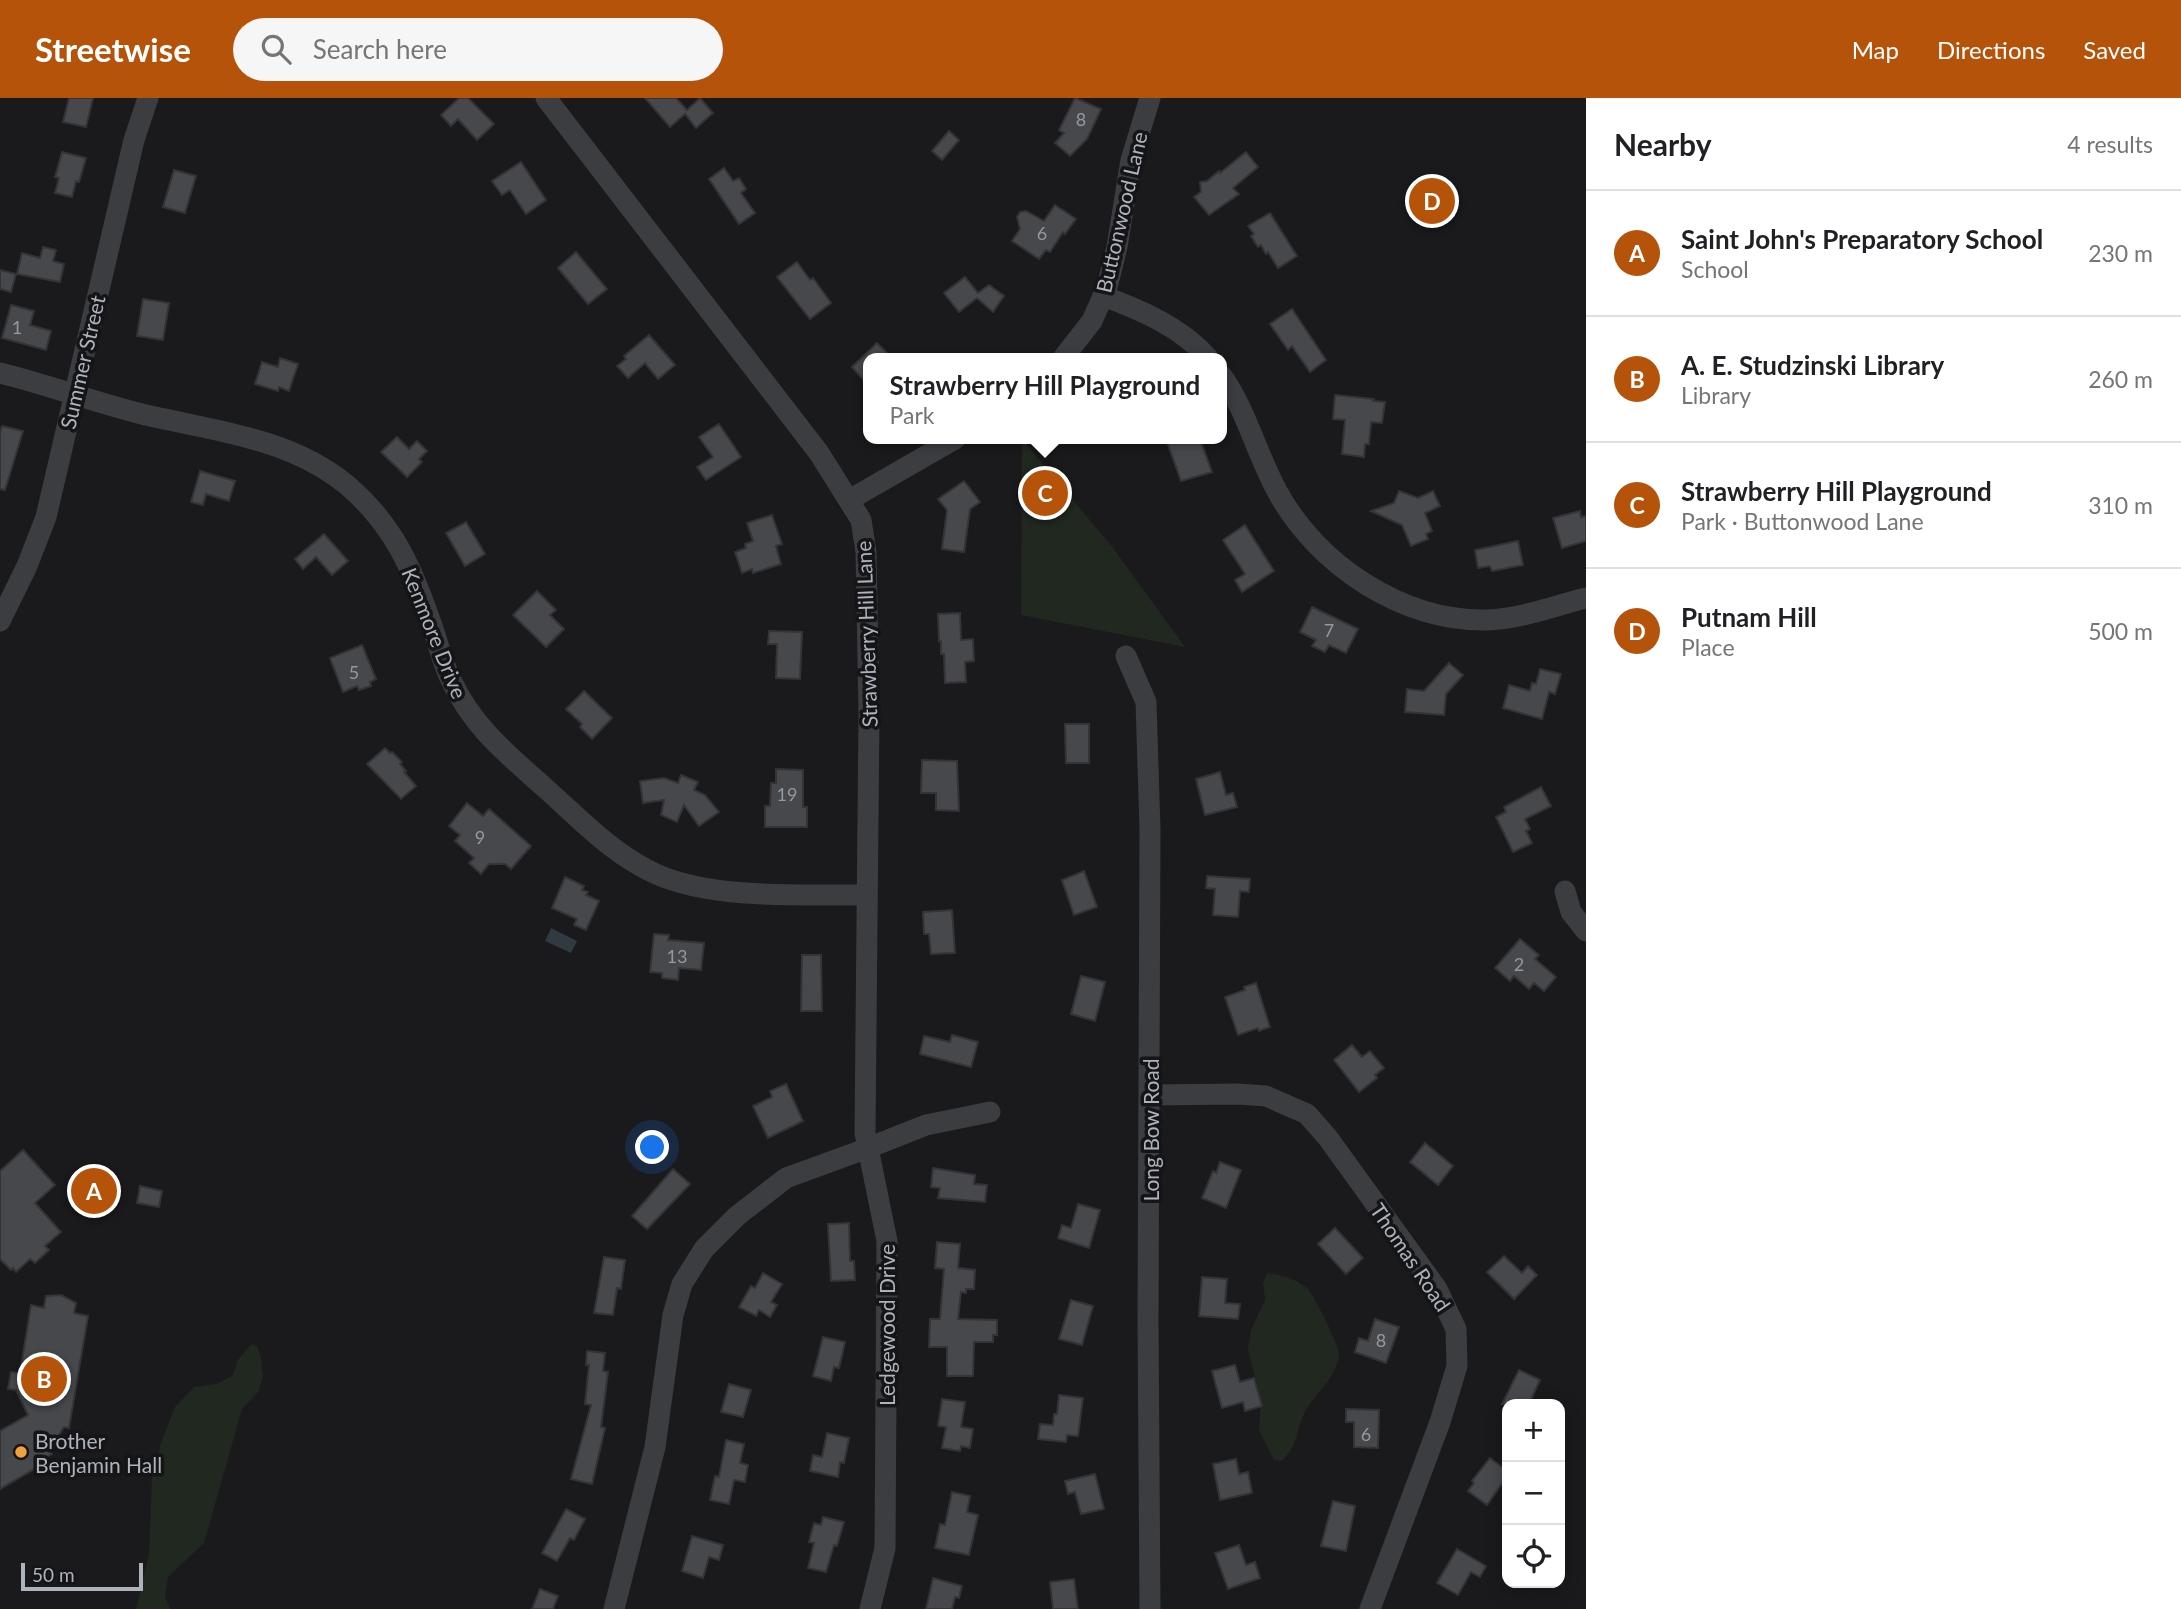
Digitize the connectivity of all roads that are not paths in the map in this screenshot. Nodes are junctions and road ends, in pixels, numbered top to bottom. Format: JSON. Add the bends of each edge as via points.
{"nodes":[{"id":1,"x":148,"y":98,"type":"edge"},
{"id":2,"x":546,"y":98,"type":"edge"},
{"id":3,"x":1150,"y":98,"type":"edge"},
{"id":4,"x":1103,"y":296,"type":"junction"},
{"id":5,"x":1067,"y":353,"type":"edge"},
{"id":6,"x":1202,"y":353,"type":"edge"},
{"id":7,"x":0,"y":373,"type":"edge"},
{"id":8,"x":1227,"y":386,"type":"edge"},
{"id":9,"x":75,"y":394,"type":"junction"},
{"id":10,"x":946,"y":444,"type":"edge"},
{"id":11,"x":849,"y":500,"type":"junction"},
{"id":12,"x":1586,"y":598,"type":"edge"},
{"id":13,"x":0,"y":621,"type":"edge"},
{"id":14,"x":1126,"y":656,"type":"dead end"},
{"id":15,"x":1565,"y":891,"type":"dead end"},
{"id":16,"x":867,"y":895,"type":"junction"},
{"id":17,"x":1586,"y":931,"type":"edge"},
{"id":18,"x":1150,"y":1095,"type":"junction"},
{"id":19,"x":990,"y":1112,"type":"dead end"},
{"id":20,"x":868,"y":1148,"type":"junction"},
{"id":21,"x":614,"y":1609,"type":"edge"},
{"id":22,"x":870,"y":1609,"type":"edge"},
{"id":23,"x":1150,"y":1609,"type":"edge"},
{"id":24,"x":1370,"y":1609,"type":"edge"}],
"edges":[{"from":1,"to":9,"type":"street","name":"Summer Street","via":[[134,140]]},
{"from":2,"to":11,"type":"street","name":"Strawberry Hill Lane","via":[[819,453]]},
{"from":3,"to":4,"type":"street","name":"Buttonwood Lane","via":[[1131,160]]},
{"from":4,"to":5,"type":"street","name":"Buttonwood Lane","via":[[1092,321]]},
{"from":4,"to":6,"type":"street","via":[[1151,316]]},
{"from":7,"to":9,"type":"street","name":"Kenmore Drive"},
{"from":8,"to":12,"type":"street","via":[[1287,508],[1314,541],[1355,577],[1402,602],[1466,620],[1512,617]]},
{"from":9,"to":13,"type":"street","name":"Summer Street","via":[[46,517]]},
{"from":9,"to":16,"type":"street","name":"Kenmore Drive","via":[[287,449],[347,486],[391,533],[412,572],[464,706],[496,746],[624,856],[654,873],[703,888]]},
{"from":10,"to":11,"type":"street"},
{"from":11,"to":16,"type":"street","name":"Strawberry Hill Lane","via":[[861,520],[866,552]]},
{"from":14,"to":18,"type":"street","name":"Long Bow Road","via":[[1146,702]]},
{"from":15,"to":17,"type":"street","via":[[1571,912]]},
{"from":16,"to":20,"type":"street","name":"Strawberry Hill Lane"},
{"from":18,"to":23,"type":"street","name":"Long Bow Road"},
{"from":18,"to":24,"type":"street","name":"Thomas Road","via":[[1266,1096],[1307,1114],[1437,1289],[1456,1329],[1457,1366],[1440,1422]]},
{"from":19,"to":20,"type":"street","via":[[926,1125]]},
{"from":20,"to":21,"type":"street","via":[[786,1178],[704,1249],[682,1284],[671,1326],[653,1459]]},
{"from":20,"to":22,"type":"street","name":"Ledgewood Drive","via":[[887,1241],[885,1548]]}]}
